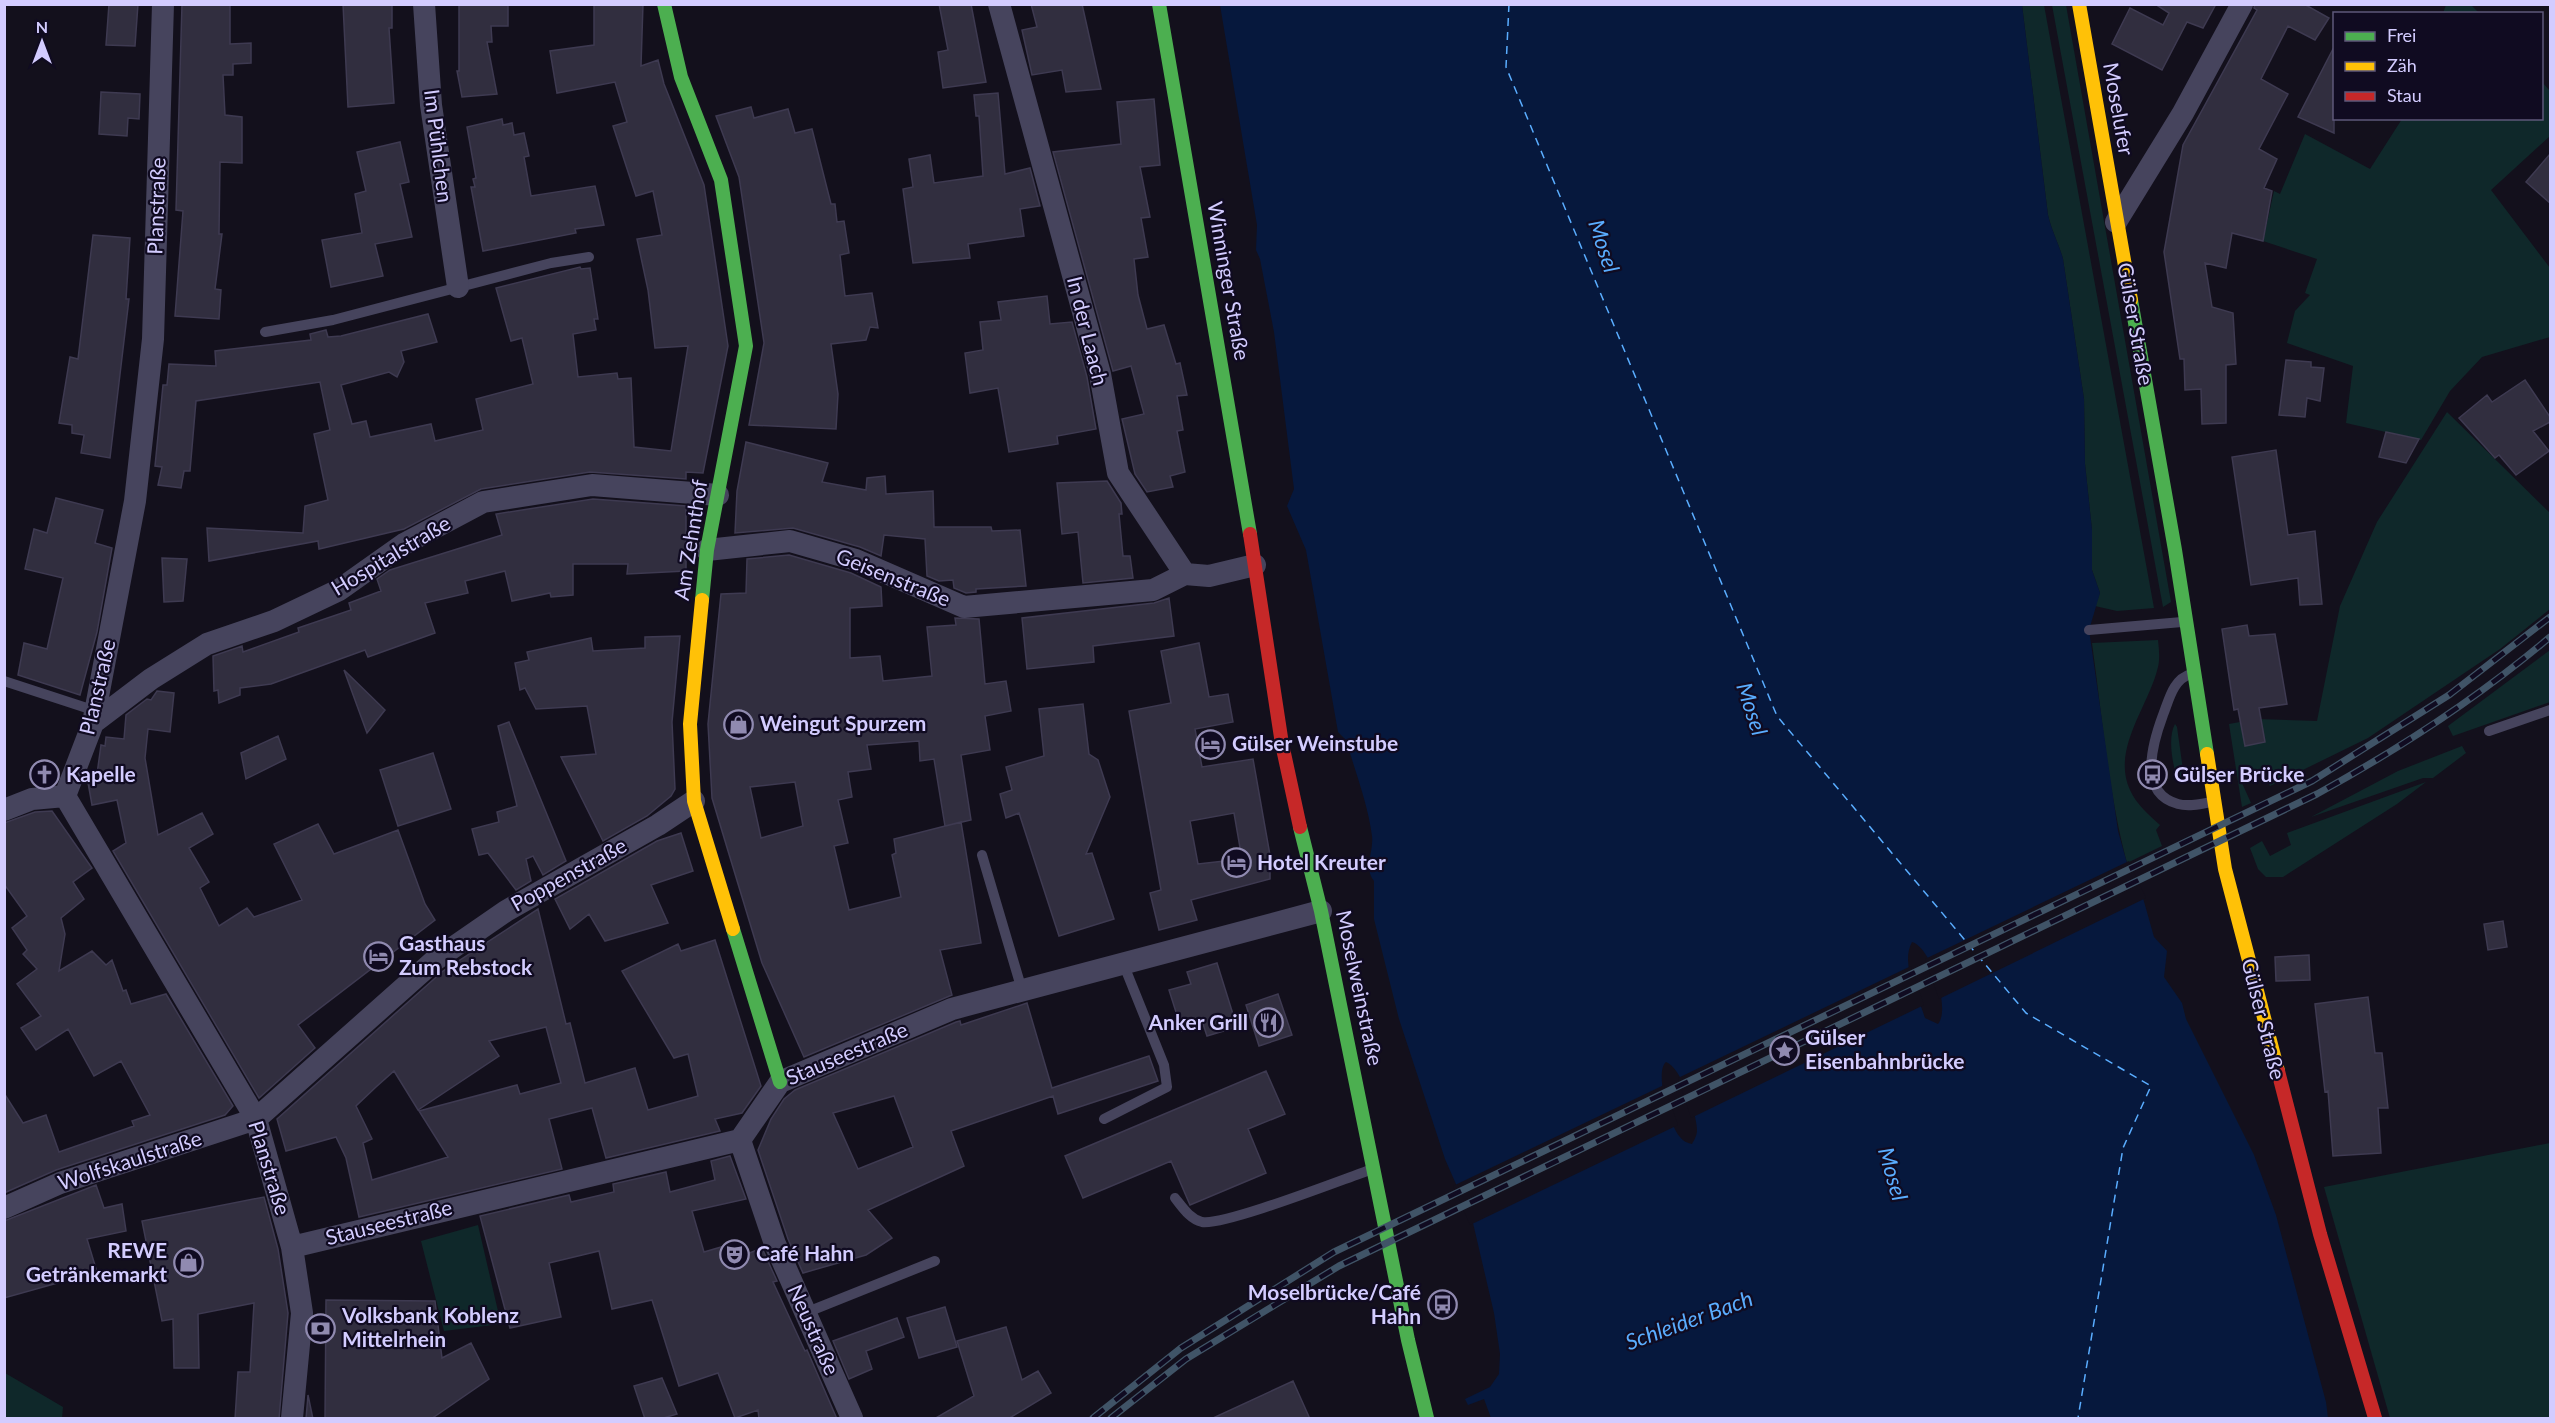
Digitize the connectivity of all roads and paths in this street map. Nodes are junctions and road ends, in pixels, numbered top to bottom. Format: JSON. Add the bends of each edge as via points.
{"nodes":[{"id":1,"x":163,"y":4,"type":"edge"},
{"id":2,"x":424,"y":4,"type":"edge"},
{"id":3,"x":664,"y":4,"type":"edge"},
{"id":4,"x":999,"y":4,"type":"edge"},
{"id":5,"x":1159,"y":4,"type":"edge"},
{"id":6,"x":2079,"y":4,"type":"edge"},
{"id":7,"x":2242,"y":4,"type":"edge"},
{"id":8,"x":2116,"y":222,"type":"junction"},
{"id":9,"x":589,"y":257,"type":"dead end"},
{"id":10,"x":458,"y":287,"type":"junction"},
{"id":11,"x":265,"y":332,"type":"dead end"},
{"id":12,"x":718,"y":495,"type":"junction"},
{"id":13,"x":707,"y":550,"type":"junction"},
{"id":14,"x":1255,"y":565,"type":"junction"},
{"id":15,"x":1185,"y":574,"type":"junction"},
{"id":16,"x":2187,"y":622,"type":"junction"},
{"id":17,"x":2089,"y":630,"type":"dead end"},
{"id":18,"x":2195,"y":673,"type":"junction"},
{"id":19,"x":4,"y":681,"type":"edge"},
{"id":20,"x":2550,"y":710,"type":"edge"},
{"id":21,"x":94,"y":717,"type":"junction"},
{"id":22,"x":2489,"y":731,"type":"dead end"},
{"id":23,"x":65,"y":796,"type":"junction"},
{"id":24,"x":694,"y":801,"type":"junction"},
{"id":25,"x":2214,"y":802,"type":"junction"},
{"id":26,"x":4,"y":810,"type":"edge"},
{"id":27,"x":982,"y":855,"type":"dead end"},
{"id":28,"x":1322,"y":911,"type":"junction"},
{"id":29,"x":1124,"y":963,"type":"junction"},
{"id":30,"x":1022,"y":990,"type":"junction"},
{"id":31,"x":780,"y":1082,"type":"junction"},
{"id":32,"x":256,"y":1119,"type":"junction"},
{"id":33,"x":1104,"y":1119,"type":"dead end"},
{"id":34,"x":740,"y":1140,"type":"junction"},
{"id":35,"x":1374,"y":1169,"type":"junction"},
{"id":36,"x":1175,"y":1198,"type":"dead end"},
{"id":37,"x":4,"y":1208,"type":"edge"},
{"id":38,"x":292,"y":1247,"type":"junction"},
{"id":39,"x":934,"y":1261,"type":"dead end"},
{"id":40,"x":805,"y":1313,"type":"junction"},
{"id":41,"x":1423,"y":1415,"type":"edge"},
{"id":42,"x":292,"y":1419,"type":"edge"},
{"id":43,"x":852,"y":1419,"type":"edge"},
{"id":44,"x":2375,"y":1419,"type":"edge"}],
"edges":[{"from":1,"to":21,"type":"street","name":"Planstraße","via":[[153,339],[135,501]]},
{"from":2,"to":10,"type":"street","name":"Im Pühlchen","via":[[431,105]]},
{"from":3,"to":12,"type":"main road","name":"Am Zehnthof","via":[[681,77],[721,180],[746,346]]},
{"from":4,"to":15,"type":"street","name":"In der Laach","via":[[1100,374],[1119,473]]},
{"from":5,"to":14,"type":"main road","name":"Winninger Straße"},
{"from":6,"to":8,"type":"main road","name":"Moselufer"},
{"from":7,"to":8,"type":"street","via":[[2183,113]]},
{"from":8,"to":16,"type":"main road","name":"Gülser Straße"},
{"from":9,"to":10,"type":"lane"},
{"from":10,"to":11,"type":"lane","via":[[333,320]]},
{"from":12,"to":13,"type":"main road","name":"Am Zehnthof"},
{"from":12,"to":21,"type":"street","name":"Hospitalstraße","via":[[592,485],[483,502],[404,544],[339,590],[274,621],[207,644]]},
{"from":13,"to":15,"type":"street","name":"Geisenstraße","via":[[790,541],[856,560],[964,607],[1154,590]]},
{"from":13,"to":24,"type":"main road","name":"Am Zehnthof","via":[[690,724]]},
{"from":14,"to":15,"type":"street","via":[[1209,576]]},
{"from":14,"to":28,"type":"main road","name":"Moselweinstraße","via":[[1282,744]]},
{"from":16,"to":17,"type":"lane"},
{"from":16,"to":18,"type":"main road","name":"Gülser Straße"},
{"from":18,"to":25,"type":"main road","name":"Gülser Straße"},
{"from":18,"to":25,"type":"lane","via":[[2180,679],[2173,691],[2154,741],[2151,765],[2157,788],[2169,800],[2184,805]]},
{"from":19,"to":21,"type":"lane"},
{"from":20,"to":22,"type":"lane"},
{"from":21,"to":23,"type":"street","name":"Planstraße"},
{"from":23,"to":26,"type":"street","via":[[32,799]]},
{"from":23,"to":32,"type":"street","name":"Planstraße"},
{"from":24,"to":31,"type":"main road","name":"Am Zehnthof"},
{"from":24,"to":32,"type":"street","name":"Poppenstraße","via":[[506,910],[435,960]]},
{"from":25,"to":44,"type":"main road","name":"Gülser Straße","via":[[2225,869],[2320,1234]]},
{"from":27,"to":30,"type":"lane"},
{"from":28,"to":29,"type":"street","name":"Stauseestraße"},
{"from":28,"to":35,"type":"main road","name":"Moselweinstraße"},
{"from":29,"to":30,"type":"street","name":"Stauseestraße"},
{"from":29,"to":33,"type":"lane","via":[[1164,1065],[1167,1087]]},
{"from":30,"to":31,"type":"street","name":"Stauseestraße","via":[[952,1009]]},
{"from":31,"to":34,"type":"street","name":"Stauseestraße"},
{"from":32,"to":37,"type":"street","name":"Wolfskaulstraße","via":[[60,1183]]},
{"from":32,"to":38,"type":"street","name":"Planstraße"},
{"from":34,"to":38,"type":"street","name":"Stauseestraße"},
{"from":34,"to":40,"type":"street","name":"Neustraße","via":[[775,1245]]},
{"from":35,"to":36,"type":"lane","via":[[1236,1216],[1206,1222],[1194,1220]]},
{"from":35,"to":41,"type":"main road","name":"Moselweinstraße"},
{"from":38,"to":42,"type":"street","name":"Planstraße","via":[[302,1313]]},
{"from":39,"to":40,"type":"lane"},
{"from":40,"to":43,"type":"street","name":"Neustraße"}]}
